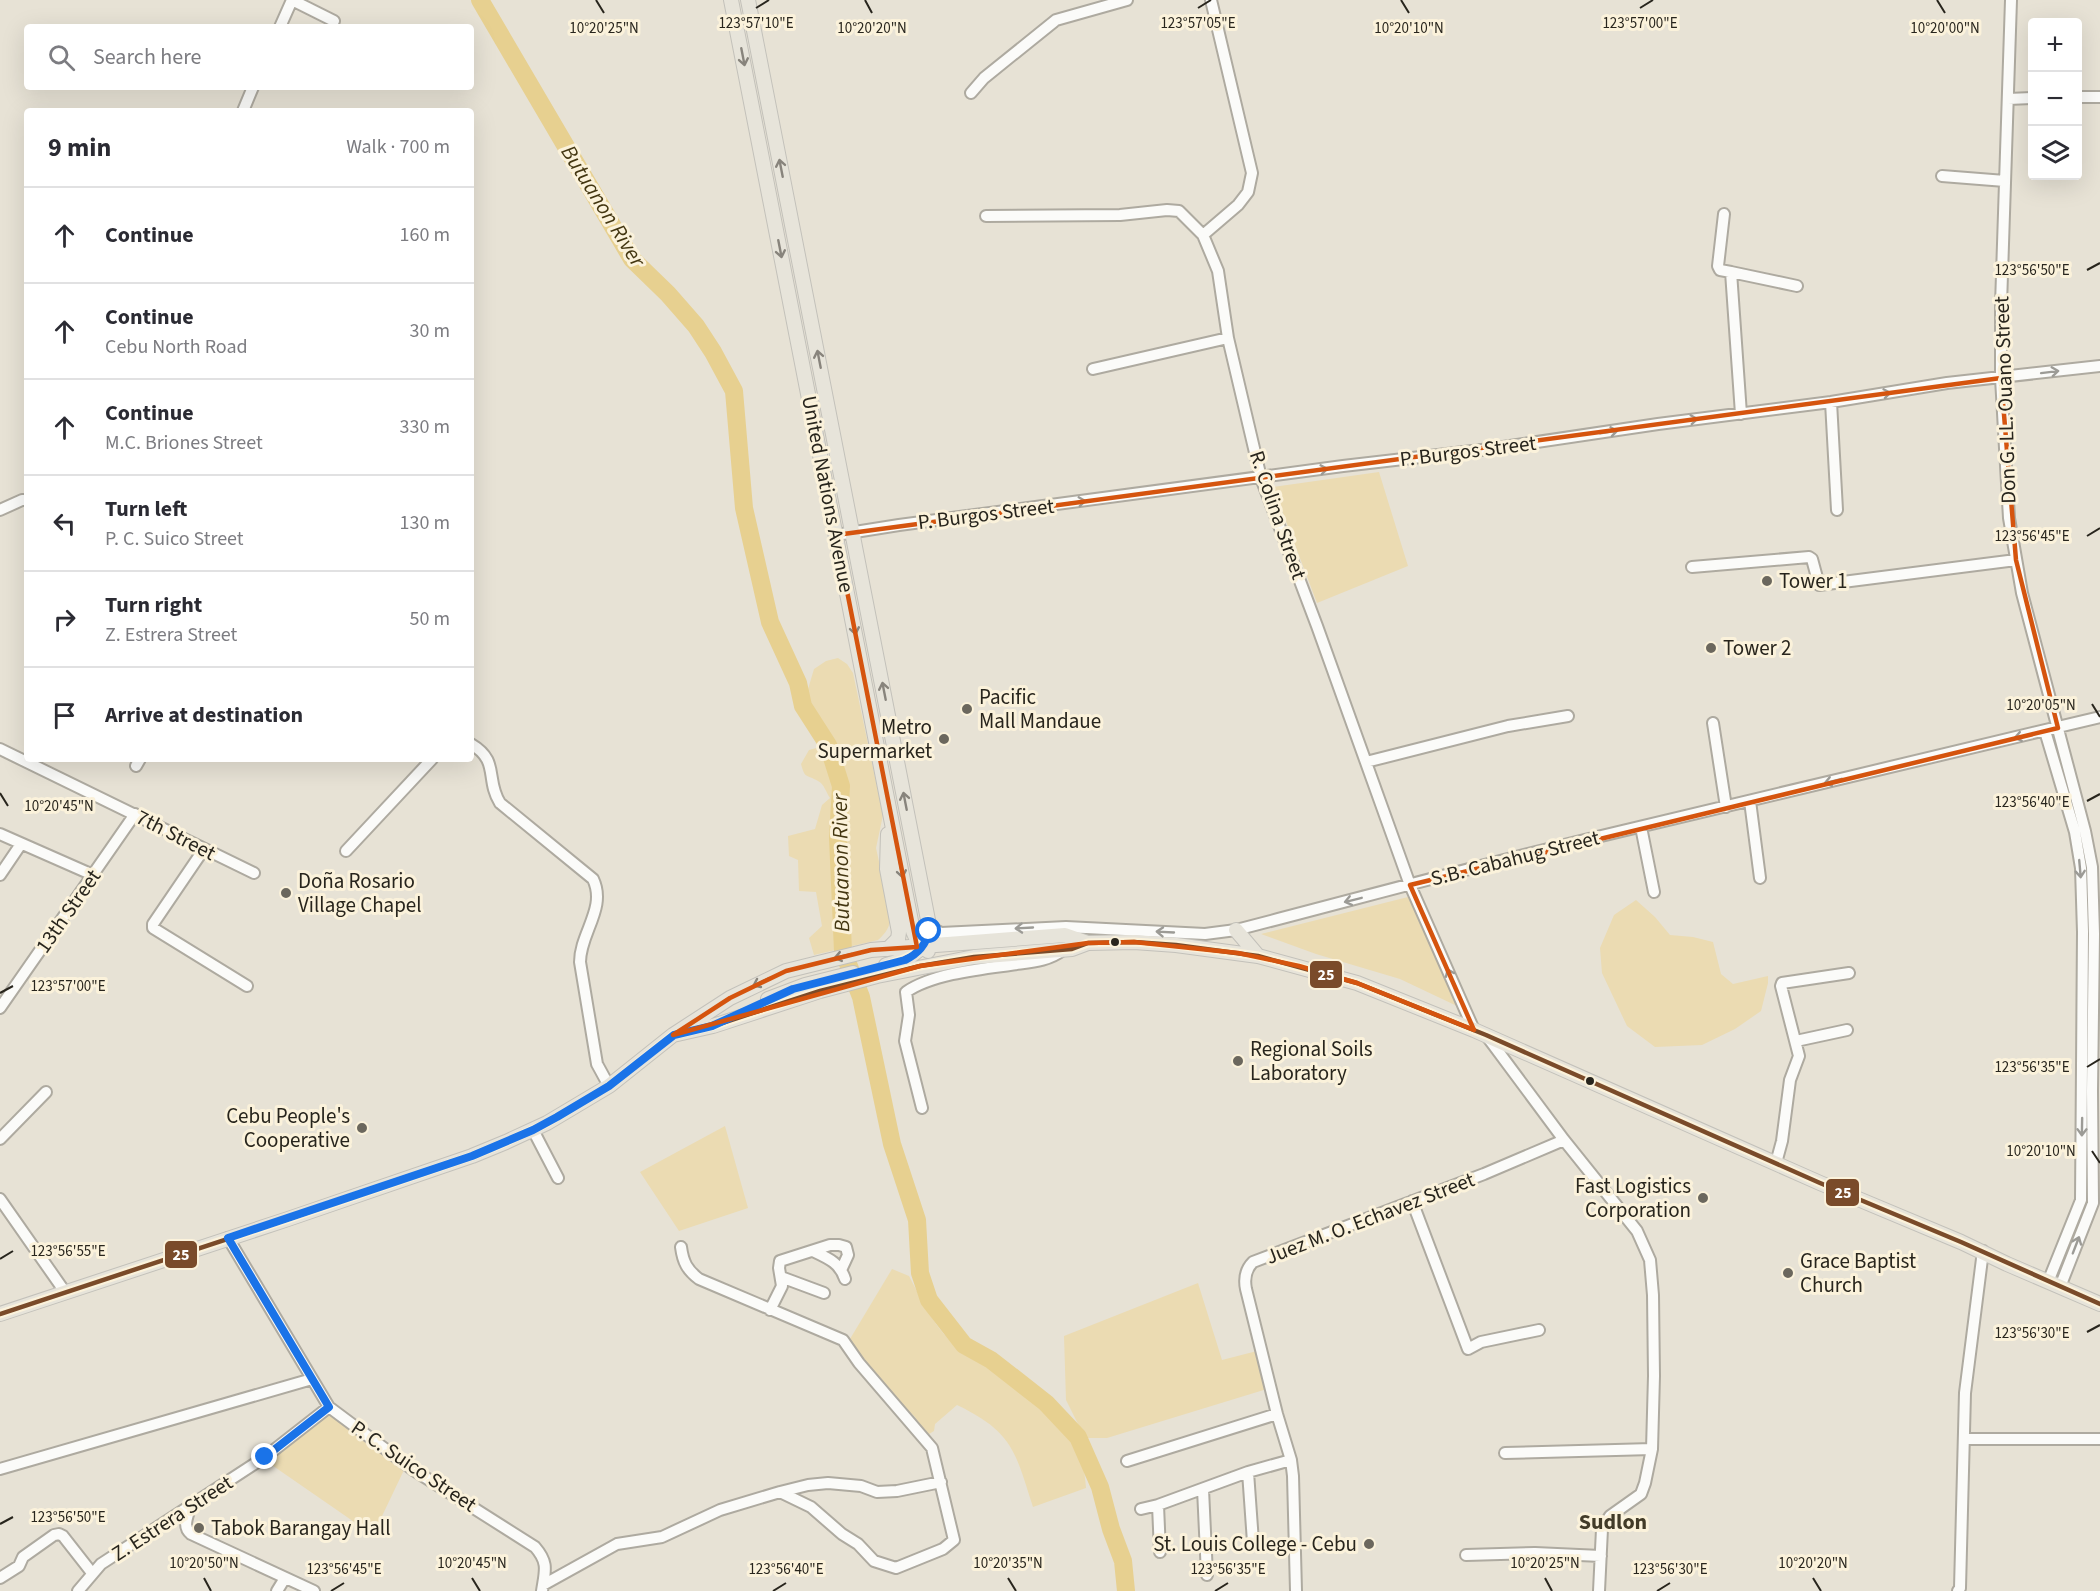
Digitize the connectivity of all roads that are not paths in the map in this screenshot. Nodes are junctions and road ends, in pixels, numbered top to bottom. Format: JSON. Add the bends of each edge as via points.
{"nodes":[{"id":1,"x":292,"y":0,"type":"edge"},
{"id":2,"x":731,"y":0,"type":"edge"},
{"id":3,"x":748,"y":0,"type":"edge"},
{"id":4,"x":1127,"y":0,"type":"edge"},
{"id":5,"x":1211,"y":0,"type":"edge"},
{"id":6,"x":2011,"y":0,"type":"edge"},
{"id":7,"x":334,"y":21,"type":"dead end"},
{"id":8,"x":281,"y":24,"type":"edge"},
{"id":9,"x":252,"y":90,"type":"edge"},
{"id":10,"x":971,"y":93,"type":"dead end"},
{"id":11,"x":2100,"y":96,"type":"edge"},
{"id":12,"x":2082,"y":97,"type":"edge"},
{"id":13,"x":2028,"y":98,"type":"edge"},
{"id":14,"x":2008,"y":99,"type":"junction"},
{"id":15,"x":244,"y":108,"type":"edge"},
{"id":16,"x":1942,"y":176,"type":"dead end"},
{"id":17,"x":2005,"y":181,"type":"junction"},
{"id":18,"x":1724,"y":214,"type":"dead end"},
{"id":19,"x":986,"y":216,"type":"dead end"},
{"id":20,"x":1203,"y":235,"type":"junction"},
{"id":21,"x":1731,"y":272,"type":"junction"},
{"id":22,"x":1797,"y":286,"type":"dead end"},
{"id":23,"x":1228,"y":339,"type":"junction"},
{"id":24,"x":2100,"y":366,"type":"edge"},
{"id":25,"x":1093,"y":369,"type":"dead end"},
{"id":26,"x":2001,"y":378,"type":"junction"},
{"id":27,"x":1831,"y":402,"type":"junction"},
{"id":28,"x":1741,"y":414,"type":"junction"},
{"id":29,"x":1261,"y":478,"type":"junction"},
{"id":30,"x":24,"y":500,"type":"edge"},
{"id":31,"x":0,"y":510,"type":"edge"},
{"id":32,"x":1837,"y":510,"type":"dead end"},
{"id":33,"x":853,"y":532,"type":"junction"},
{"id":34,"x":836,"y":535,"type":"junction"},
{"id":35,"x":2016,"y":560,"type":"junction"},
{"id":36,"x":1692,"y":567,"type":"dead end"},
{"id":37,"x":1569,"y":716,"type":"dead end"},
{"id":38,"x":2100,"y":717,"type":"edge"},
{"id":39,"x":1713,"y":723,"type":"dead end"},
{"id":40,"x":2058,"y":728,"type":"junction"},
{"id":41,"x":2045,"y":731,"type":"junction"},
{"id":42,"x":474,"y":746,"type":"edge"},
{"id":43,"x":0,"y":749,"type":"edge"},
{"id":44,"x":24,"y":761,"type":"edge"},
{"id":45,"x":27,"y":762,"type":"edge"},
{"id":46,"x":429,"y":762,"type":"edge"},
{"id":47,"x":1366,"y":762,"type":"junction"},
{"id":48,"x":1750,"y":801,"type":"junction"},
{"id":49,"x":1725,"y":807,"type":"junction"},
{"id":50,"x":890,"y":811,"type":"junction"},
{"id":51,"x":135,"y":814,"type":"junction"},
{"id":52,"x":1641,"y":827,"type":"junction"},
{"id":53,"x":2080,"y":831,"type":"junction"},
{"id":54,"x":0,"y":834,"type":"edge"},
{"id":55,"x":21,"y":844,"type":"junction"},
{"id":56,"x":204,"y":849,"type":"junction"},
{"id":57,"x":346,"y":851,"type":"dead end"},
{"id":58,"x":254,"y":873,"type":"dead end"},
{"id":59,"x":0,"y":875,"type":"edge"},
{"id":60,"x":93,"y":875,"type":"junction"},
{"id":61,"x":1760,"y":878,"type":"dead end"},
{"id":62,"x":1410,"y":885,"type":"junction"},
{"id":63,"x":1654,"y":892,"type":"dead end"},
{"id":64,"x":928,"y":920,"type":"junction"},
{"id":65,"x":1236,"y":930,"type":"junction"},
{"id":66,"x":1088,"y":943,"type":"junction"},
{"id":67,"x":922,"y":947,"type":"junction"},
{"id":68,"x":888,"y":949,"type":"junction"},
{"id":69,"x":1064,"y":949,"type":"junction"},
{"id":70,"x":1258,"y":956,"type":"junction"},
{"id":71,"x":2088,"y":958,"type":"junction"},
{"id":72,"x":958,"y":960,"type":"junction"},
{"id":73,"x":876,"y":972,"type":"junction"},
{"id":74,"x":1849,"y":973,"type":"dead end"},
{"id":75,"x":247,"y":986,"type":"dead end"},
{"id":76,"x":2096,"y":1003,"type":"edge"},
{"id":77,"x":0,"y":1008,"type":"edge"},
{"id":78,"x":1848,"y":1029,"type":"dead end"},
{"id":79,"x":1480,"y":1033,"type":"junction"},
{"id":80,"x":674,"y":1035,"type":"junction"},
{"id":81,"x":1796,"y":1041,"type":"junction"},
{"id":82,"x":609,"y":1086,"type":"junction"},
{"id":83,"x":2087,"y":1091,"type":"junction"},
{"id":84,"x":46,"y":1092,"type":"dead end"},
{"id":85,"x":922,"y":1108,"type":"dead end"},
{"id":86,"x":533,"y":1130,"type":"junction"},
{"id":87,"x":0,"y":1139,"type":"edge"},
{"id":88,"x":1564,"y":1140,"type":"junction"},
{"id":89,"x":1776,"y":1163,"type":"junction"},
{"id":90,"x":558,"y":1179,"type":"dead end"},
{"id":91,"x":0,"y":1199,"type":"edge"},
{"id":92,"x":1412,"y":1201,"type":"junction"},
{"id":93,"x":228,"y":1238,"type":"junction"},
{"id":94,"x":681,"y":1247,"type":"dead end"},
{"id":95,"x":813,"y":1251,"type":"junction"},
{"id":96,"x":1983,"y":1251,"type":"junction"},
{"id":97,"x":842,"y":1268,"type":"junction"},
{"id":98,"x":781,"y":1277,"type":"junction"},
{"id":99,"x":844,"y":1279,"type":"dead end"},
{"id":100,"x":2054,"y":1285,"type":"junction"},
{"id":101,"x":65,"y":1292,"type":"junction"},
{"id":102,"x":824,"y":1293,"type":"dead end"},
{"id":103,"x":2100,"y":1304,"type":"edge"},
{"id":104,"x":770,"y":1310,"type":"junction"},
{"id":105,"x":0,"y":1314,"type":"edge"},
{"id":106,"x":1539,"y":1330,"type":"dead end"},
{"id":107,"x":312,"y":1379,"type":"junction"},
{"id":108,"x":329,"y":1407,"type":"junction"},
{"id":109,"x":1277,"y":1414,"type":"junction"},
{"id":110,"x":1965,"y":1438,"type":"junction"},
{"id":111,"x":2100,"y":1439,"type":"edge"},
{"id":112,"x":1652,"y":1449,"type":"junction"},
{"id":113,"x":1505,"y":1454,"type":"dead end"},
{"id":114,"x":1291,"y":1460,"type":"junction"},
{"id":115,"x":1127,"y":1461,"type":"dead end"},
{"id":116,"x":0,"y":1469,"type":"edge"},
{"id":117,"x":1248,"y":1472,"type":"junction"},
{"id":118,"x":941,"y":1482,"type":"junction"},
{"id":119,"x":1203,"y":1489,"type":"junction"},
{"id":120,"x":780,"y":1492,"type":"junction"},
{"id":121,"x":191,"y":1504,"type":"junction"},
{"id":122,"x":1158,"y":1505,"type":"junction"},
{"id":123,"x":1141,"y":1509,"type":"dead end"},
{"id":124,"x":1253,"y":1542,"type":"dead end"},
{"id":125,"x":1160,"y":1552,"type":"dead end"},
{"id":126,"x":1466,"y":1555,"type":"dead end"},
{"id":127,"x":1601,"y":1556,"type":"junction"},
{"id":128,"x":92,"y":1573,"type":"junction"},
{"id":129,"x":1207,"y":1575,"type":"dead end"},
{"id":130,"x":0,"y":1578,"type":"edge"},
{"id":131,"x":285,"y":1578,"type":"junction"},
{"id":132,"x":542,"y":1588,"type":"edge"},
{"id":133,"x":78,"y":1591,"type":"edge"},
{"id":134,"x":277,"y":1591,"type":"edge"},
{"id":135,"x":314,"y":1591,"type":"edge"},
{"id":136,"x":1296,"y":1591,"type":"edge"},
{"id":137,"x":1599,"y":1591,"type":"edge"},
{"id":138,"x":1958,"y":1591,"type":"edge"}],
"edges":[{"from":1,"to":7,"type":"street"},
{"from":1,"to":8,"type":"street"},
{"from":2,"to":34,"type":"main road","name":"United Nations Avenue","one_way":true},
{"from":33,"to":3,"type":"main road","name":"United Nations Avenue","one_way":true},
{"from":4,"to":10,"type":"street","via":[[1056,20]]},
{"from":5,"to":20,"type":"street","via":[[1252,174],[1248,192],[1238,205]]},
{"from":6,"to":14,"type":"street","name":"Don G. LL. Ouano Street"},
{"from":9,"to":15,"type":"street"},
{"from":11,"to":12,"type":"street"},
{"from":13,"to":14,"type":"street"},
{"from":14,"to":17,"type":"street","name":"Don G. LL. Ouano Street"},
{"from":16,"to":17,"type":"street"},
{"from":17,"to":26,"type":"street","name":"Don G. LL. Ouano Street"},
{"from":18,"to":21,"type":"street","via":[[1718,266]]},
{"from":19,"to":20,"type":"street","via":[[1179,211]]},
{"from":20,"to":23,"type":"street","name":"R. Colina Street","via":[[1218,271]]},
{"from":21,"to":22,"type":"street"},
{"from":21,"to":28,"type":"street"},
{"from":23,"to":25,"type":"street"},
{"from":23,"to":29,"type":"street","name":"R. Colina Street"},
{"from":26,"to":24,"type":"street","name":"P. Burgos Street","one_way":true},
{"from":27,"to":26,"type":"street","name":"P. Burgos Street","one_way":true},
{"from":26,"to":35,"type":"street","name":"Don G. LL. Ouano Street","via":[[2009,518]]},
{"from":27,"to":28,"type":"street","name":"P. Burgos Street"},
{"from":27,"to":32,"type":"street"},
{"from":29,"to":28,"type":"street","name":"P. Burgos Street","one_way":true},
{"from":33,"to":29,"type":"street","name":"P. Burgos Street","one_way":true},
{"from":29,"to":47,"type":"street","name":"R. Colina Street"},
{"from":30,"to":31,"type":"street"},
{"from":33,"to":34,"type":"street","name":"P. Burgos Street"},
{"from":64,"to":33,"type":"main road","name":"United Nations Avenue","one_way":true},
{"from":34,"to":50,"type":"main road","name":"United Nations Avenue","one_way":true},
{"from":35,"to":36,"type":"street","via":[[1819,585],[1809,557]]},
{"from":35,"to":40,"type":"street","name":"Don G. LL. Ouano Street"},
{"from":37,"to":47,"type":"street","via":[[1508,726]]},
{"from":38,"to":40,"type":"street","name":"S.B. Cabahug Street"},
{"from":39,"to":49,"type":"street"},
{"from":40,"to":41,"type":"street","name":"S.B. Cabahug Street"},
{"from":40,"to":53,"type":"street","name":"Don G. LL. Ouano Street"},
{"from":41,"to":48,"type":"street","name":"S.B. Cabahug Street","one_way":true},
{"from":41,"to":53,"type":"street","name":"Don G. LL. Ouano Street"},
{"from":42,"to":82,"type":"street","via":[[488,759],[500,803],[593,879],[597,888],[598,900],[580,962],[597,1064]]},
{"from":43,"to":44,"type":"street","name":"7th Street"},
{"from":45,"to":51,"type":"street","name":"7th Street"},
{"from":46,"to":57,"type":"street"},
{"from":47,"to":62,"type":"street","name":"R. Colina Street"},
{"from":48,"to":49,"type":"street","name":"S.B. Cabahug Street"},
{"from":48,"to":61,"type":"street"},
{"from":49,"to":52,"type":"street","name":"S.B. Cabahug Street"},
{"from":50,"to":67,"type":"main road","name":"United Nations Avenue","one_way":true,"via":[[913,931]]},
{"from":50,"to":68,"type":"main road","via":[[887,869],[899,934]]},
{"from":51,"to":56,"type":"street","name":"7th Street"},
{"from":51,"to":60,"type":"street","name":"13th Street"},
{"from":52,"to":62,"type":"street","name":"S.B. Cabahug Street"},
{"from":52,"to":63,"type":"street"},
{"from":53,"to":71,"type":"street","name":"Don G. LL. Ouano Street"},
{"from":54,"to":55,"type":"street"},
{"from":55,"to":59,"type":"street"},
{"from":55,"to":60,"type":"street"},
{"from":56,"to":58,"type":"street","name":"7th Street"},
{"from":56,"to":75,"type":"street","via":[[153,928]]},
{"from":60,"to":77,"type":"street","name":"13th Street"},
{"from":62,"to":65,"type":"street","name":"S.B. Cabahug Street","one_way":true},
{"from":79,"to":62,"type":"street","name":"R. Colina Street","one_way":true},
{"from":65,"to":64,"type":"street","name":"S.B. Cabahug Street","one_way":true,"via":[[1205,934],[1066,927],[941,933]]},
{"from":64,"to":67,"type":"main road","via":[[929,933]]},
{"from":65,"to":70,"type":"main road"},
{"from":66,"to":67,"type":"main road","via":[[1065,935]]},
{"from":66,"to":69,"type":"main road"},
{"from":66,"to":70,"type":"main road","via":[[1148,942]]},
{"from":67,"to":68,"type":"main road"},
{"from":67,"to":72,"type":"main road","via":[[938,956]]},
{"from":67,"to":73,"type":"main road","via":[[913,956]]},
{"from":68,"to":80,"type":"main road","one_way":true,"via":[[778,974],[710,1010]]},
{"from":69,"to":72,"type":"main road"},
{"from":69,"to":85,"type":"street","via":[[1046,960],[968,971],[915,985],[906,992],[909,1015],[905,1041]]},
{"from":70,"to":79,"type":"main road","via":[[1357,983]]},
{"from":71,"to":76,"type":"street","name":"Don G. LL. Ouano Street"},
{"from":71,"to":83,"type":"street","name":"Don G. LL. Ouano Street"},
{"from":72,"to":73,"type":"main road"},
{"from":73,"to":80,"type":"main road","via":[[765,1000],[712,1026]]},
{"from":74,"to":81,"type":"street","via":[[1782,983]]},
{"from":76,"to":83,"type":"street","name":"Don G. LL. Ouano Street"},
{"from":78,"to":81,"type":"street"},
{"from":79,"to":88,"type":"street","name":"R. Colina Street"},
{"from":79,"to":89,"type":"main road"},
{"from":80,"to":82,"type":"main road"},
{"from":81,"to":89,"type":"street","via":[[1799,1056],[1790,1080]]},
{"from":82,"to":86,"type":"main road"},
{"from":83,"to":100,"type":"street","name":"Don G. LL. Ouano Street","via":[[2081,1200]]},
{"from":84,"to":87,"type":"street"},
{"from":86,"to":90,"type":"street"},
{"from":86,"to":93,"type":"main road","via":[[472,1156]]},
{"from":88,"to":92,"type":"street","name":"Juez M. O. Echavez Street"},
{"from":88,"to":112,"type":"street","name":"R. Colina Street","via":[[1637,1231],[1650,1260]]},
{"from":89,"to":96,"type":"main road"},
{"from":91,"to":101,"type":"street"},
{"from":92,"to":106,"type":"street","via":[[1468,1349],[1481,1342]]},
{"from":92,"to":109,"type":"street","name":"Juez M. O. Echavez Street","via":[[1253,1262],[1249,1267],[1246,1289]]},
{"from":93,"to":101,"type":"main road"},
{"from":93,"to":107,"type":"street","name":"P. C. Suico Street"},
{"from":94,"to":104,"type":"street","via":[[686,1267],[699,1279]]},
{"from":95,"to":97,"type":"street"},
{"from":95,"to":97,"type":"street","via":[[830,1245],[846,1247],[848,1255]]},
{"from":95,"to":98,"type":"street","via":[[780,1261]]},
{"from":96,"to":100,"type":"main road"},
{"from":96,"to":110,"type":"street","via":[[1965,1393]]},
{"from":97,"to":99,"type":"street"},
{"from":98,"to":102,"type":"street"},
{"from":98,"to":104,"type":"street","via":[[782,1286]]},
{"from":100,"to":103,"type":"main road"},
{"from":101,"to":105,"type":"main road"},
{"from":104,"to":118,"type":"street","via":[[843,1340],[932,1448]]},
{"from":107,"to":108,"type":"street","name":"P. C. Suico Street"},
{"from":107,"to":116,"type":"street"},
{"from":108,"to":121,"type":"street","name":"Z. Estrera Street","via":[[265,1457]]},
{"from":108,"to":132,"type":"street","name":"P. C. Suico Street","via":[[412,1469],[535,1547],[546,1565]]},
{"from":109,"to":114,"type":"street","name":"Juez M. O. Echavez Street"},
{"from":109,"to":115,"type":"street"},
{"from":110,"to":111,"type":"street"},
{"from":110,"to":138,"type":"street"},
{"from":112,"to":113,"type":"street"},
{"from":112,"to":127,"type":"street","name":"R. Colina Street","via":[[1641,1494],[1610,1516],[1602,1529]]},
{"from":114,"to":117,"type":"street"},
{"from":114,"to":136,"type":"street","name":"Juez M. O. Echavez Street"},
{"from":117,"to":119,"type":"street"},
{"from":117,"to":124,"type":"street"},
{"from":118,"to":120,"type":"street","via":[[897,1491],[877,1492],[861,1486],[828,1483]]},
{"from":118,"to":120,"type":"street","via":[[954,1539],[943,1549],[896,1568],[873,1561],[811,1507]]},
{"from":119,"to":122,"type":"street"},
{"from":119,"to":129,"type":"street"},
{"from":120,"to":132,"type":"street","via":[[720,1510],[662,1537],[617,1544]]},
{"from":121,"to":128,"type":"street","name":"Z. Estrera Street"},
{"from":121,"to":131,"type":"street","via":[[185,1524],[191,1534]]},
{"from":122,"to":123,"type":"street"},
{"from":122,"to":125,"type":"street"},
{"from":126,"to":127,"type":"street"},
{"from":127,"to":137,"type":"street","name":"R. Colina Street"},
{"from":128,"to":130,"type":"street","via":[[59,1534],[23,1557],[19,1566]]},
{"from":128,"to":133,"type":"street","name":"Z. Estrera Street"},
{"from":131,"to":134,"type":"street"},
{"from":131,"to":135,"type":"street"}]}
